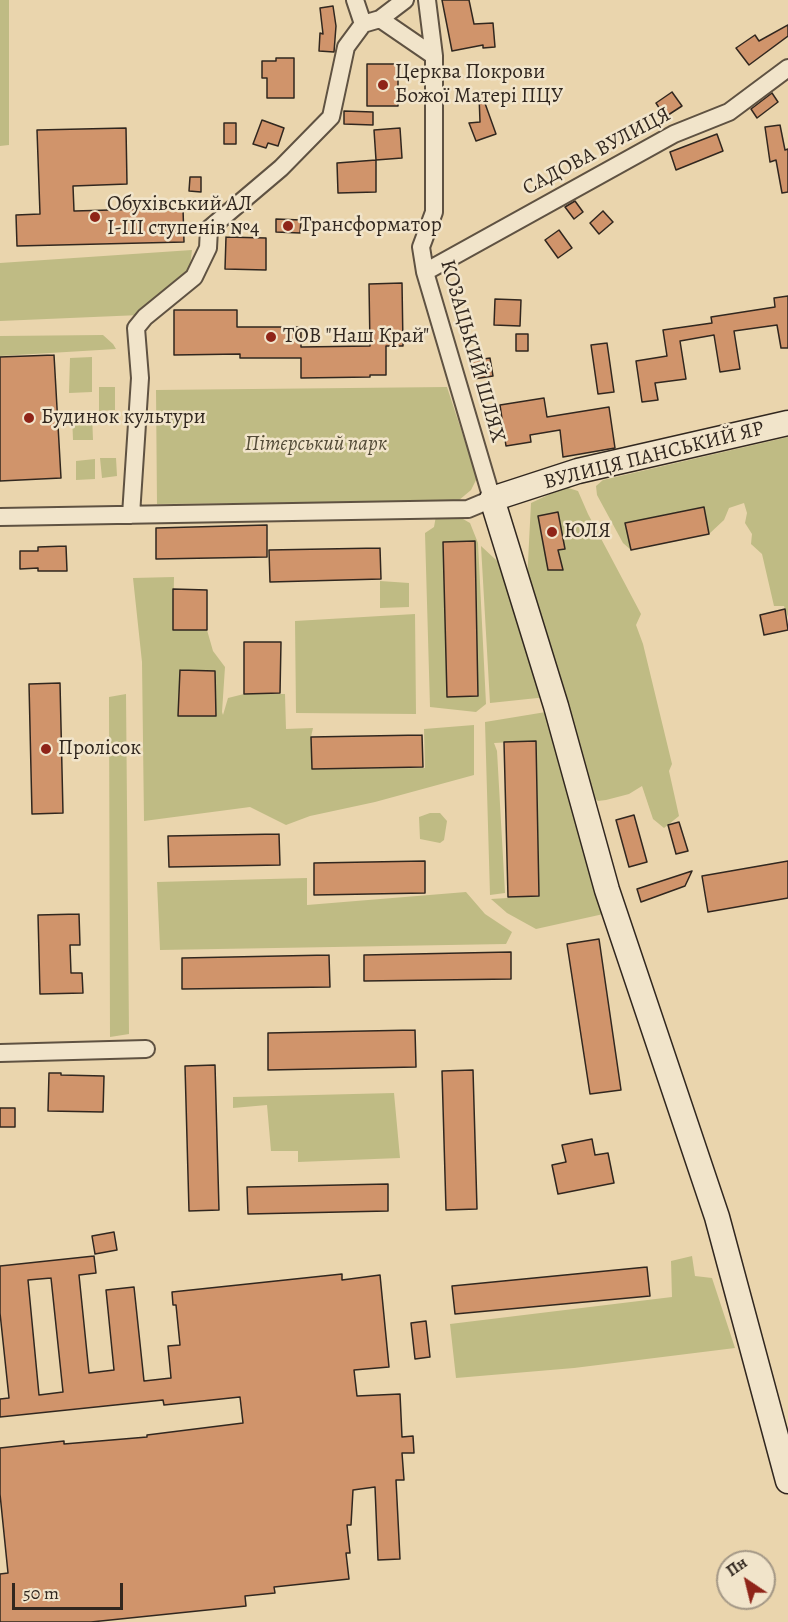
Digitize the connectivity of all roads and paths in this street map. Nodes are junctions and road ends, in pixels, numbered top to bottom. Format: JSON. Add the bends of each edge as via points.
{"nodes":[{"id":1,"x":354,"y":0,"type":"edge"},
{"id":2,"x":405,"y":0,"type":"edge"},
{"id":3,"x":427,"y":0,"type":"edge"},
{"id":4,"x":380,"y":19,"type":"junction"},
{"id":5,"x":363,"y":24,"type":"junction"},
{"id":6,"x":434,"y":56,"type":"junction"},
{"id":7,"x":788,"y":68,"type":"edge"},
{"id":8,"x":424,"y":272,"type":"junction"},
{"id":9,"x":788,"y":423,"type":"edge"},
{"id":10,"x":492,"y":500,"type":"junction"},
{"id":11,"x":131,"y":515,"type":"junction"},
{"id":12,"x":0,"y":517,"type":"edge"},
{"id":13,"x":146,"y":1049,"type":"dead end"},
{"id":14,"x":0,"y":1053,"type":"edge"},
{"id":15,"x":788,"y":1481,"type":"edge"}],
"edges":[{"from":1,"to":5,"type":"street"},
{"from":2,"to":4,"type":"street"},
{"from":3,"to":6,"type":"street","name":"КОЗАЦЬКИЙ ШЛЯХ"},
{"from":4,"to":5,"type":"street"},
{"from":4,"to":6,"type":"street"},
{"from":5,"to":11,"type":"street","via":[[346,48],[331,117],[281,168],[209,229],[208,248],[194,278],[136,328],[140,378]]},
{"from":6,"to":8,"type":"street","name":"КОЗАЦЬКИЙ ШЛЯХ","via":[[434,212],[421,247]]},
{"from":7,"to":8,"type":"street","name":"САДОВА ВУЛИЦЯ","via":[[729,112],[674,134]]},
{"from":8,"to":10,"type":"street","name":"КОЗАЦЬКИЙ ШЛЯХ"},
{"from":9,"to":10,"type":"street","name":"ВУЛИЦЯ ПАНСЬКИЙ ЯР","via":[[578,471]]},
{"from":10,"to":11,"type":"street","via":[[468,509]]},
{"from":10,"to":15,"type":"street","via":[[556,706],[607,890],[717,1217]]},
{"from":11,"to":12,"type":"street"},
{"from":13,"to":14,"type":"street"}]}
